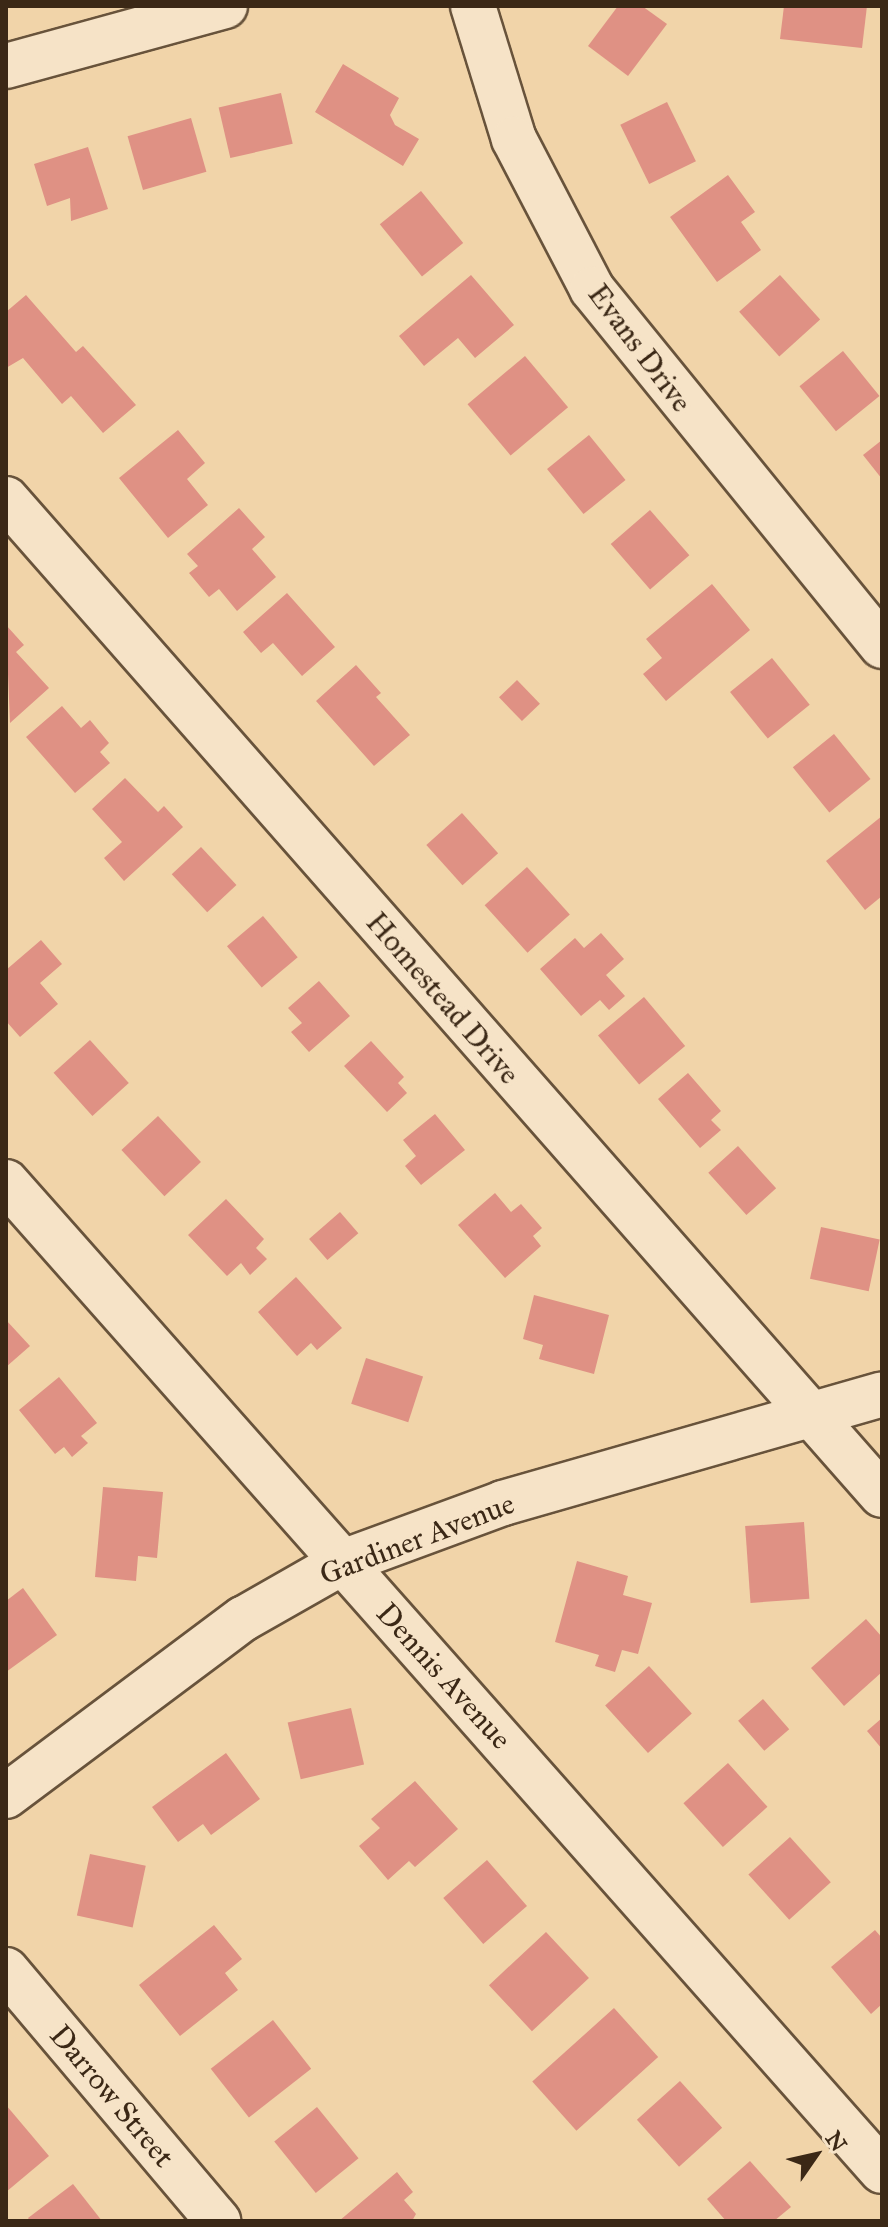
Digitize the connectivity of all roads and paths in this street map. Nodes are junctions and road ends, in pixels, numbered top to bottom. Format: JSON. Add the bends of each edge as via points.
{"nodes":[{"id":1,"x":225,"y":6,"type":"edge"},
{"id":2,"x":473,"y":6,"type":"edge"},
{"id":3,"x":6,"y":66,"type":"edge"},
{"id":4,"x":6,"y":499,"type":"edge"},
{"id":5,"x":882,"y":646,"type":"edge"},
{"id":6,"x":6,"y":1182,"type":"edge"},
{"id":7,"x":882,"y":1394,"type":"edge"},
{"id":8,"x":811,"y":1415,"type":"junction"},
{"id":9,"x":882,"y":1495,"type":"edge"},
{"id":10,"x":343,"y":1562,"type":"junction"},
{"id":11,"x":6,"y":1796,"type":"edge"},
{"id":12,"x":6,"y":1970,"type":"edge"},
{"id":13,"x":882,"y":2171,"type":"edge"},
{"id":14,"x":218,"y":2221,"type":"edge"}],
"edges":[{"from":1,"to":3,"type":"street"},
{"from":2,"to":5,"type":"street","name":"Evans Drive","via":[[514,139],[592,289]]},
{"from":4,"to":8,"type":"street","name":"Homestead Drive"},
{"from":6,"to":10,"type":"street","name":"Dennis Avenue"},
{"from":7,"to":8,"type":"street","name":"Gardiner Avenue"},
{"from":8,"to":9,"type":"street","name":"Homestead Drive"},
{"from":8,"to":10,"type":"street","name":"Gardiner Avenue","via":[[503,1503]]},
{"from":10,"to":11,"type":"street","name":"Gardiner Avenue","via":[[243,1619]]},
{"from":10,"to":13,"type":"street","name":"Dennis Avenue"},
{"from":12,"to":14,"type":"street","name":"Darrow Street"}]}
